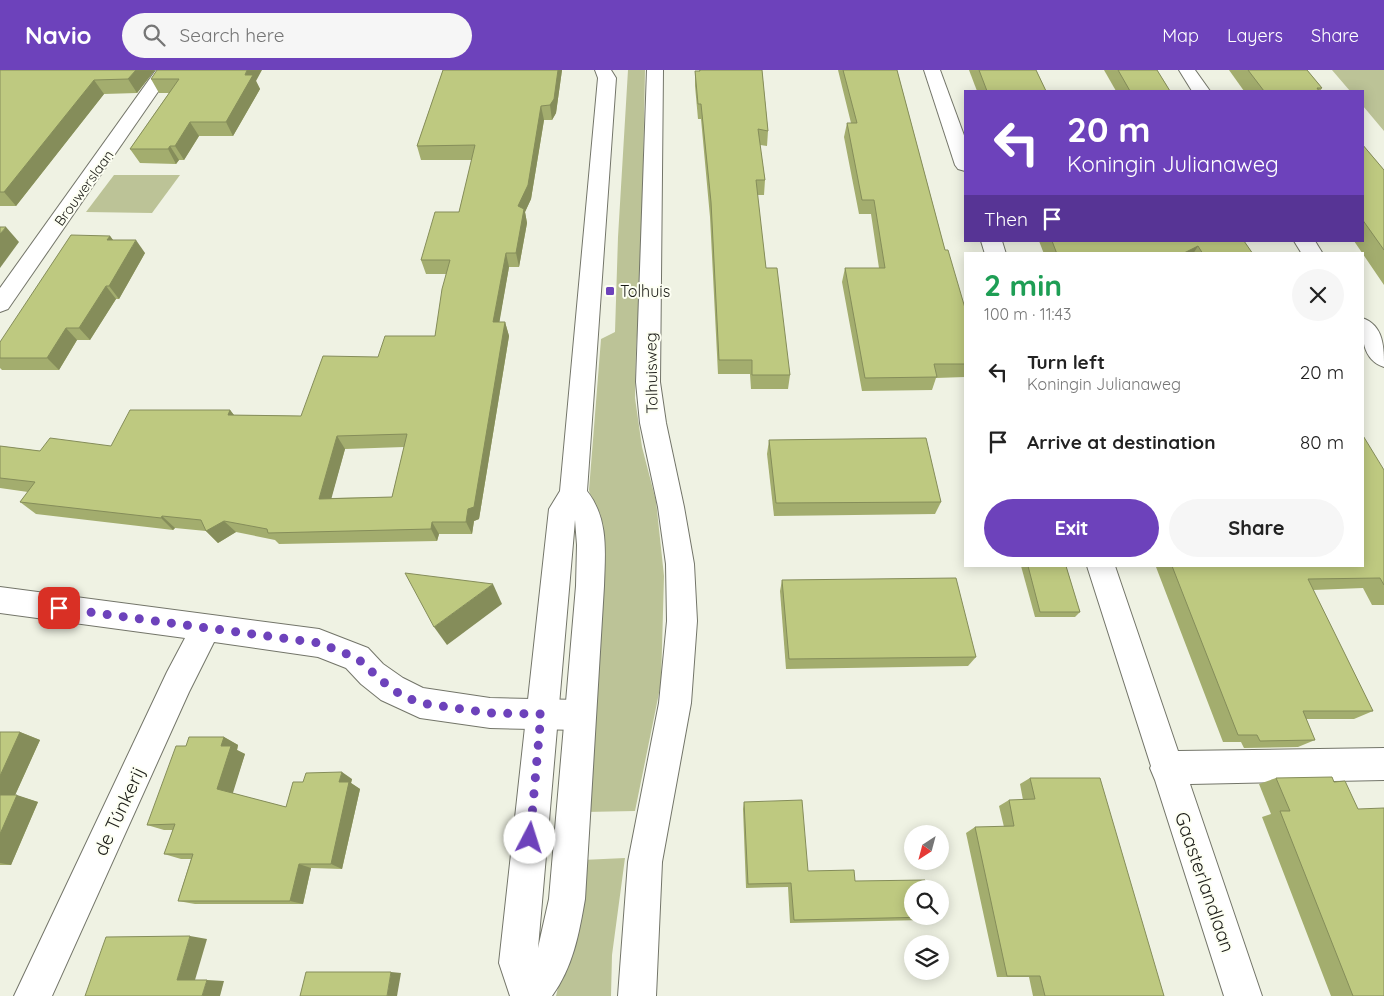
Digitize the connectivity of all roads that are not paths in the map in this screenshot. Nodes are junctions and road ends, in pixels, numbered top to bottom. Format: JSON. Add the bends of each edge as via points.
{"nodes":[{"id":1,"x":166,"y":70,"type":"edge"},
{"id":2,"x":655,"y":70,"type":"edge"},
{"id":3,"x":932,"y":70,"type":"edge"},
{"id":4,"x":1187,"y":70,"type":"edge"},
{"id":5,"x":609,"y":73,"type":"edge"},
{"id":6,"x":1201,"y":90,"type":"edge"},
{"id":7,"x":964,"y":162,"type":"edge"},
{"id":8,"x":0,"y":304,"type":"edge"},
{"id":9,"x":1364,"y":329,"type":"edge"},
{"id":10,"x":1384,"y":358,"type":"edge"},
{"id":11,"x":1364,"y":362,"type":"edge"},
{"id":12,"x":1384,"y":362,"type":"edge"},
{"id":13,"x":573,"y":494,"type":"junction"},
{"id":14,"x":1100,"y":567,"type":"edge"},
{"id":15,"x":0,"y":600,"type":"edge"},
{"id":16,"x":208,"y":627,"type":"junction"},
{"id":17,"x":541,"y":714,"type":"junction"},
{"id":18,"x":580,"y":715,"type":"junction"},
{"id":19,"x":1384,"y":764,"type":"edge"},
{"id":20,"x":1166,"y":768,"type":"junction"},
{"id":21,"x":33,"y":996,"type":"edge"},
{"id":22,"x":529,"y":996,"type":"edge"},
{"id":23,"x":637,"y":996,"type":"edge"},
{"id":24,"x":1243,"y":996,"type":"edge"}],
"edges":[{"from":1,"to":8,"type":"street","name":"Brouwerslaan"},
{"from":2,"to":23,"type":"street","name":"Tolhuisweg","via":[[648,382],[680,564],[682,621],[675,702],[645,862]]},
{"from":3,"to":7,"type":"street"},
{"from":4,"to":6,"type":"street"},
{"from":5,"to":13,"type":"street"},
{"from":9,"to":10,"type":"street"},
{"from":11,"to":12,"type":"street"},
{"from":13,"to":17,"type":"street","via":[[562,509]]},
{"from":13,"to":18,"type":"street","via":[[586,510],[591,545]]},
{"from":14,"to":20,"type":"street","name":"Gaasterlandlaan"},
{"from":15,"to":16,"type":"street"},
{"from":16,"to":17,"type":"street","via":[[302,640],[344,652],[357,658],[372,674],[401,695],[420,703],[490,713]]},
{"from":16,"to":21,"type":"street","name":"de Túnkerij","via":[[178,682]]},
{"from":17,"to":18,"type":"street"},
{"from":17,"to":22,"type":"street","via":[[518,963]]},
{"from":18,"to":22,"type":"street","via":[[566,908],[550,968]]},
{"from":19,"to":20,"type":"street"},
{"from":20,"to":24,"type":"street","name":"Gaasterlandlaan"}]}
